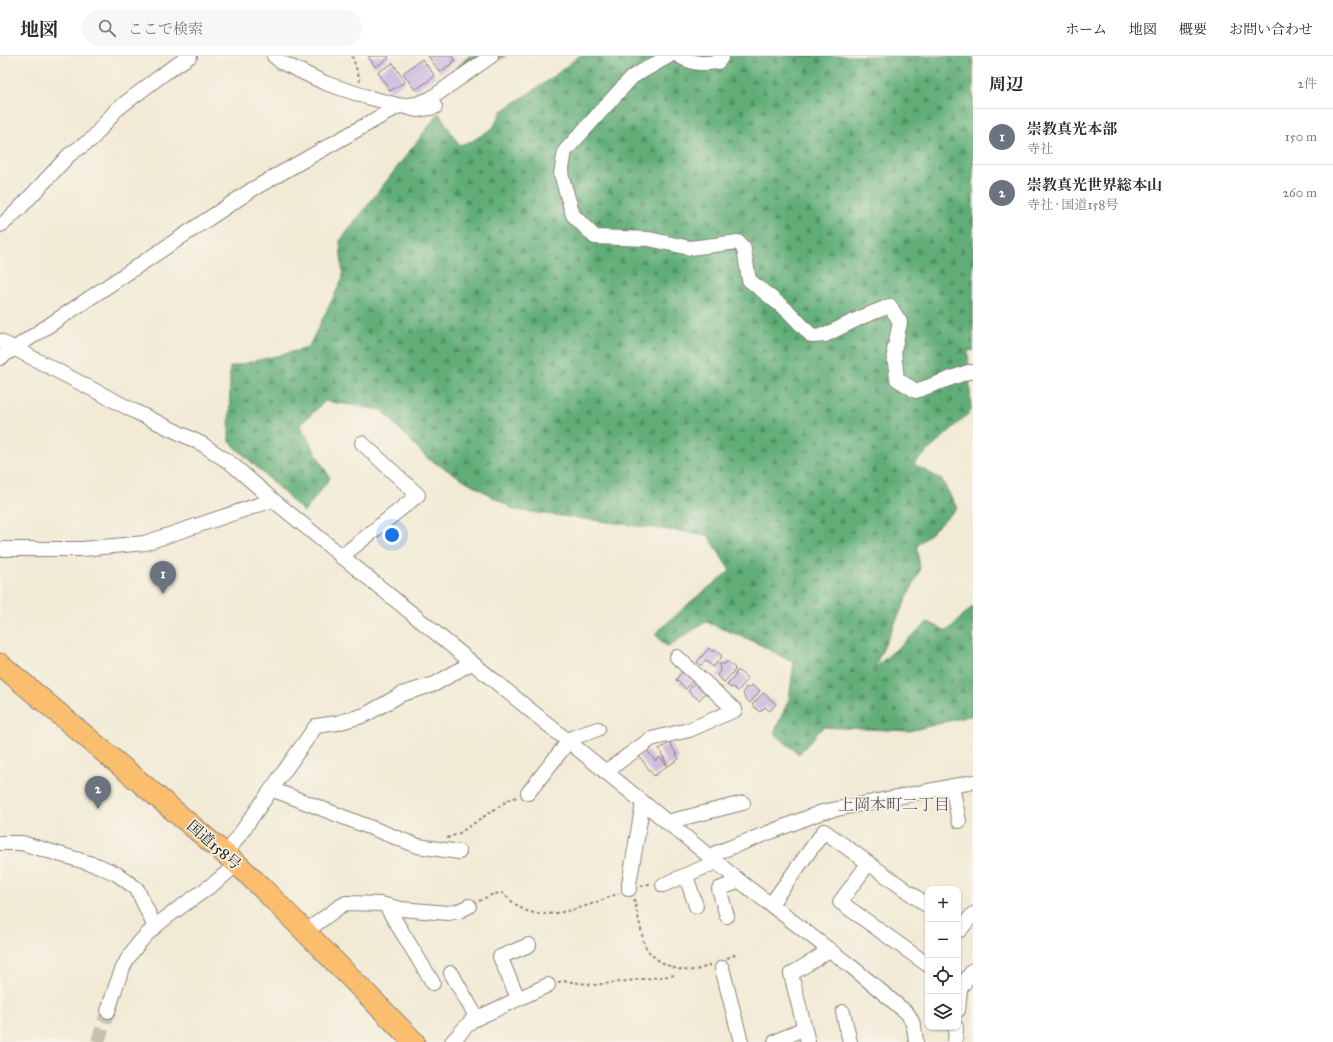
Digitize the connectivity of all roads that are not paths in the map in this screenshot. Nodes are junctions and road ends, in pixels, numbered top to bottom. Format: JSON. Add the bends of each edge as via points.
{"nodes":[{"id":1,"x":190,"y":56,"type":"edge"},
{"id":2,"x":274,"y":56,"type":"edge"},
{"id":3,"x":491,"y":56,"type":"edge"},
{"id":4,"x":669,"y":56,"type":"edge"},
{"id":5,"x":679,"y":56,"type":"edge"},
{"id":6,"x":722,"y":56,"type":"edge"},
{"id":7,"x":399,"y":106,"type":"junction"},
{"id":8,"x":435,"y":107,"type":"dead end"},
{"id":9,"x":0,"y":225,"type":"edge"},
{"id":10,"x":0,"y":341,"type":"edge"},
{"id":11,"x":13,"y":348,"type":"junction"},
{"id":12,"x":0,"y":358,"type":"edge"},
{"id":13,"x":973,"y":372,"type":"edge"},
{"id":14,"x":362,"y":443,"type":"dead end"},
{"id":15,"x":273,"y":500,"type":"junction"},
{"id":16,"x":0,"y":549,"type":"edge"},
{"id":17,"x":341,"y":556,"type":"junction"},
{"id":18,"x":677,"y":657,"type":"dead end"},
{"id":19,"x":471,"y":663,"type":"junction"},
{"id":20,"x":0,"y":664,"type":"edge"},
{"id":21,"x":598,"y":729,"type":"dead end"},
{"id":22,"x":568,"y":742,"type":"junction"},
{"id":23,"x":604,"y":772,"type":"junction"},
{"id":24,"x":973,"y":782,"type":"edge"},
{"id":25,"x":952,"y":786,"type":"junction"},
{"id":26,"x":271,"y":790,"type":"junction"},
{"id":27,"x":528,"y":793,"type":"road end"},
{"id":28,"x":643,"y":803,"type":"junction"},
{"id":29,"x":743,"y":803,"type":"dead end"},
{"id":30,"x":959,"y":821,"type":"dead end"},
{"id":31,"x":667,"y":822,"type":"junction"},
{"id":32,"x":0,"y":843,"type":"edge"},
{"id":33,"x":459,"y":852,"type":"dead end"},
{"id":34,"x":232,"y":859,"type":"junction"},
{"id":35,"x":713,"y":860,"type":"junction"},
{"id":36,"x":868,"y":864,"type":"junction"},
{"id":37,"x":686,"y":876,"type":"junction"},
{"id":38,"x":737,"y":879,"type":"junction"},
{"id":39,"x":663,"y":885,"type":"road end"},
{"id":40,"x":631,"y":888,"type":"road end"},
{"id":41,"x":771,"y":904,"type":"junction"},
{"id":42,"x":925,"y":904,"type":"edge"},
{"id":43,"x":388,"y":906,"type":"junction"},
{"id":44,"x":469,"y":906,"type":"road end"},
{"id":45,"x":696,"y":906,"type":"dead end"},
{"id":46,"x":973,"y":914,"type":"edge"},
{"id":47,"x":727,"y":916,"type":"dead end"},
{"id":48,"x":154,"y":927,"type":"junction"},
{"id":49,"x":961,"y":929,"type":"edge"},
{"id":50,"x":306,"y":932,"type":"junction"},
{"id":51,"x":529,"y":945,"type":"dead end"},
{"id":52,"x":829,"y":950,"type":"junction"},
{"id":53,"x":720,"y":963,"type":"road end"},
{"id":54,"x":925,"y":963,"type":"edge"},
{"id":55,"x":973,"y":970,"type":"edge"},
{"id":56,"x":548,"y":985,"type":"road end"},
{"id":57,"x":961,"y":985,"type":"edge"},
{"id":58,"x":518,"y":998,"type":"junction"},
{"id":59,"x":108,"y":1011,"type":"tunnel mouth"},
{"id":60,"x":843,"y":1012,"type":"dead end"},
{"id":61,"x":477,"y":1018,"type":"junction"},
{"id":62,"x":804,"y":1028,"type":"junction"},
{"id":63,"x":956,"y":1030,"type":"edge"},
{"id":64,"x":414,"y":1042,"type":"edge"},
{"id":65,"x":452,"y":1042,"type":"edge"},
{"id":66,"x":741,"y":1042,"type":"edge"},
{"id":67,"x":775,"y":1042,"type":"edge"},
{"id":68,"x":808,"y":1042,"type":"edge"},
{"id":69,"x":850,"y":1042,"type":"edge"},
{"id":70,"x":916,"y":1042,"type":"edge"},
{"id":71,"x":954,"y":1042,"type":"edge"}],
"edges":[{"from":1,"to":9,"type":"street","via":[[116,110],[92,139],[69,155],[19,209]]},
{"from":2,"to":7,"type":"street","via":[[281,62],[325,83]]},
{"from":3,"to":7,"type":"street","via":[[430,99]]},
{"from":4,"to":13,"type":"street","via":[[632,77],[565,150],[561,174],[573,215],[595,237],[649,239],[690,248],[738,242],[744,248],[749,280],[788,311],[812,336],[825,335],[890,306],[900,322],[894,351],[897,379],[916,391]]},
{"from":5,"to":6,"type":"street","via":[[689,62],[702,64],[718,62]]},
{"from":7,"to":8,"type":"street","via":[[417,110]]},
{"from":7,"to":11,"type":"street","via":[[253,189]]},
{"from":10,"to":11,"type":"street"},
{"from":11,"to":12,"type":"street"},
{"from":11,"to":15,"type":"street","via":[[202,444],[232,465]]},
{"from":14,"to":17,"type":"street","via":[[418,495]]},
{"from":15,"to":16,"type":"street","via":[[146,543],[82,550]]},
{"from":15,"to":17,"type":"street"},
{"from":17,"to":19,"type":"street"},
{"from":18,"to":23,"type":"street","via":[[735,710],[689,730],[650,739]]},
{"from":19,"to":22,"type":"street"},
{"from":19,"to":26,"type":"street","via":[[435,684],[402,694],[365,716],[316,726]]},
{"from":20,"to":34,"type":"highway","name":"国道158号"},
{"from":21,"to":22,"type":"street","via":[[574,737]]},
{"from":22,"to":23,"type":"street"},
{"from":22,"to":27,"type":"street"},
{"from":23,"to":28,"type":"street"},
{"from":24,"to":25,"type":"street"},
{"from":25,"to":30,"type":"street"},
{"from":25,"to":35,"type":"street","via":[[822,812],[716,853]]},
{"from":26,"to":33,"type":"street","via":[[418,846]]},
{"from":26,"to":34,"type":"street"},
{"from":28,"to":31,"type":"street"},
{"from":28,"to":40,"type":"street","via":[[629,884]]},
{"from":29,"to":31,"type":"street"},
{"from":31,"to":35,"type":"street"},
{"from":32,"to":48,"type":"street","via":[[22,843],[99,866],[117,874],[137,889]]},
{"from":34,"to":48,"type":"street","via":[[211,886]]},
{"from":34,"to":50,"type":"highway","name":"国道158号"},
{"from":35,"to":37,"type":"street"},
{"from":35,"to":38,"type":"street"},
{"from":36,"to":41,"type":"street","via":[[824,831]]},
{"from":36,"to":42,"type":"street"},
{"from":36,"to":54,"type":"street","via":[[840,902]]},
{"from":37,"to":39,"type":"street"},
{"from":37,"to":45,"type":"street"},
{"from":38,"to":41,"type":"street"},
{"from":38,"to":47,"type":"street","via":[[719,889]]},
{"from":41,"to":52,"type":"street"},
{"from":43,"to":44,"type":"street","via":[[448,914]]},
{"from":43,"to":50,"type":"street","via":[[346,903]]},
{"from":43,"to":61,"type":"street","via":[[428,986],[453,971]]},
{"from":46,"to":49,"type":"street"},
{"from":48,"to":59,"type":"street","via":[[144,936],[127,960]]},
{"from":50,"to":64,"type":"highway","name":"国道158号"},
{"from":51,"to":58,"type":"street","via":[[500,957]]},
{"from":52,"to":62,"type":"street","via":[[791,974]]},
{"from":52,"to":70,"type":"street","via":[[907,1013],[914,1026]]},
{"from":53,"to":66,"type":"street"},
{"from":55,"to":57,"type":"street"},
{"from":56,"to":58,"type":"street"},
{"from":58,"to":61,"type":"street"},
{"from":60,"to":69,"type":"street"},
{"from":61,"to":65,"type":"street"},
{"from":62,"to":67,"type":"street"},
{"from":62,"to":68,"type":"street"},
{"from":63,"to":71,"type":"street"}]}
